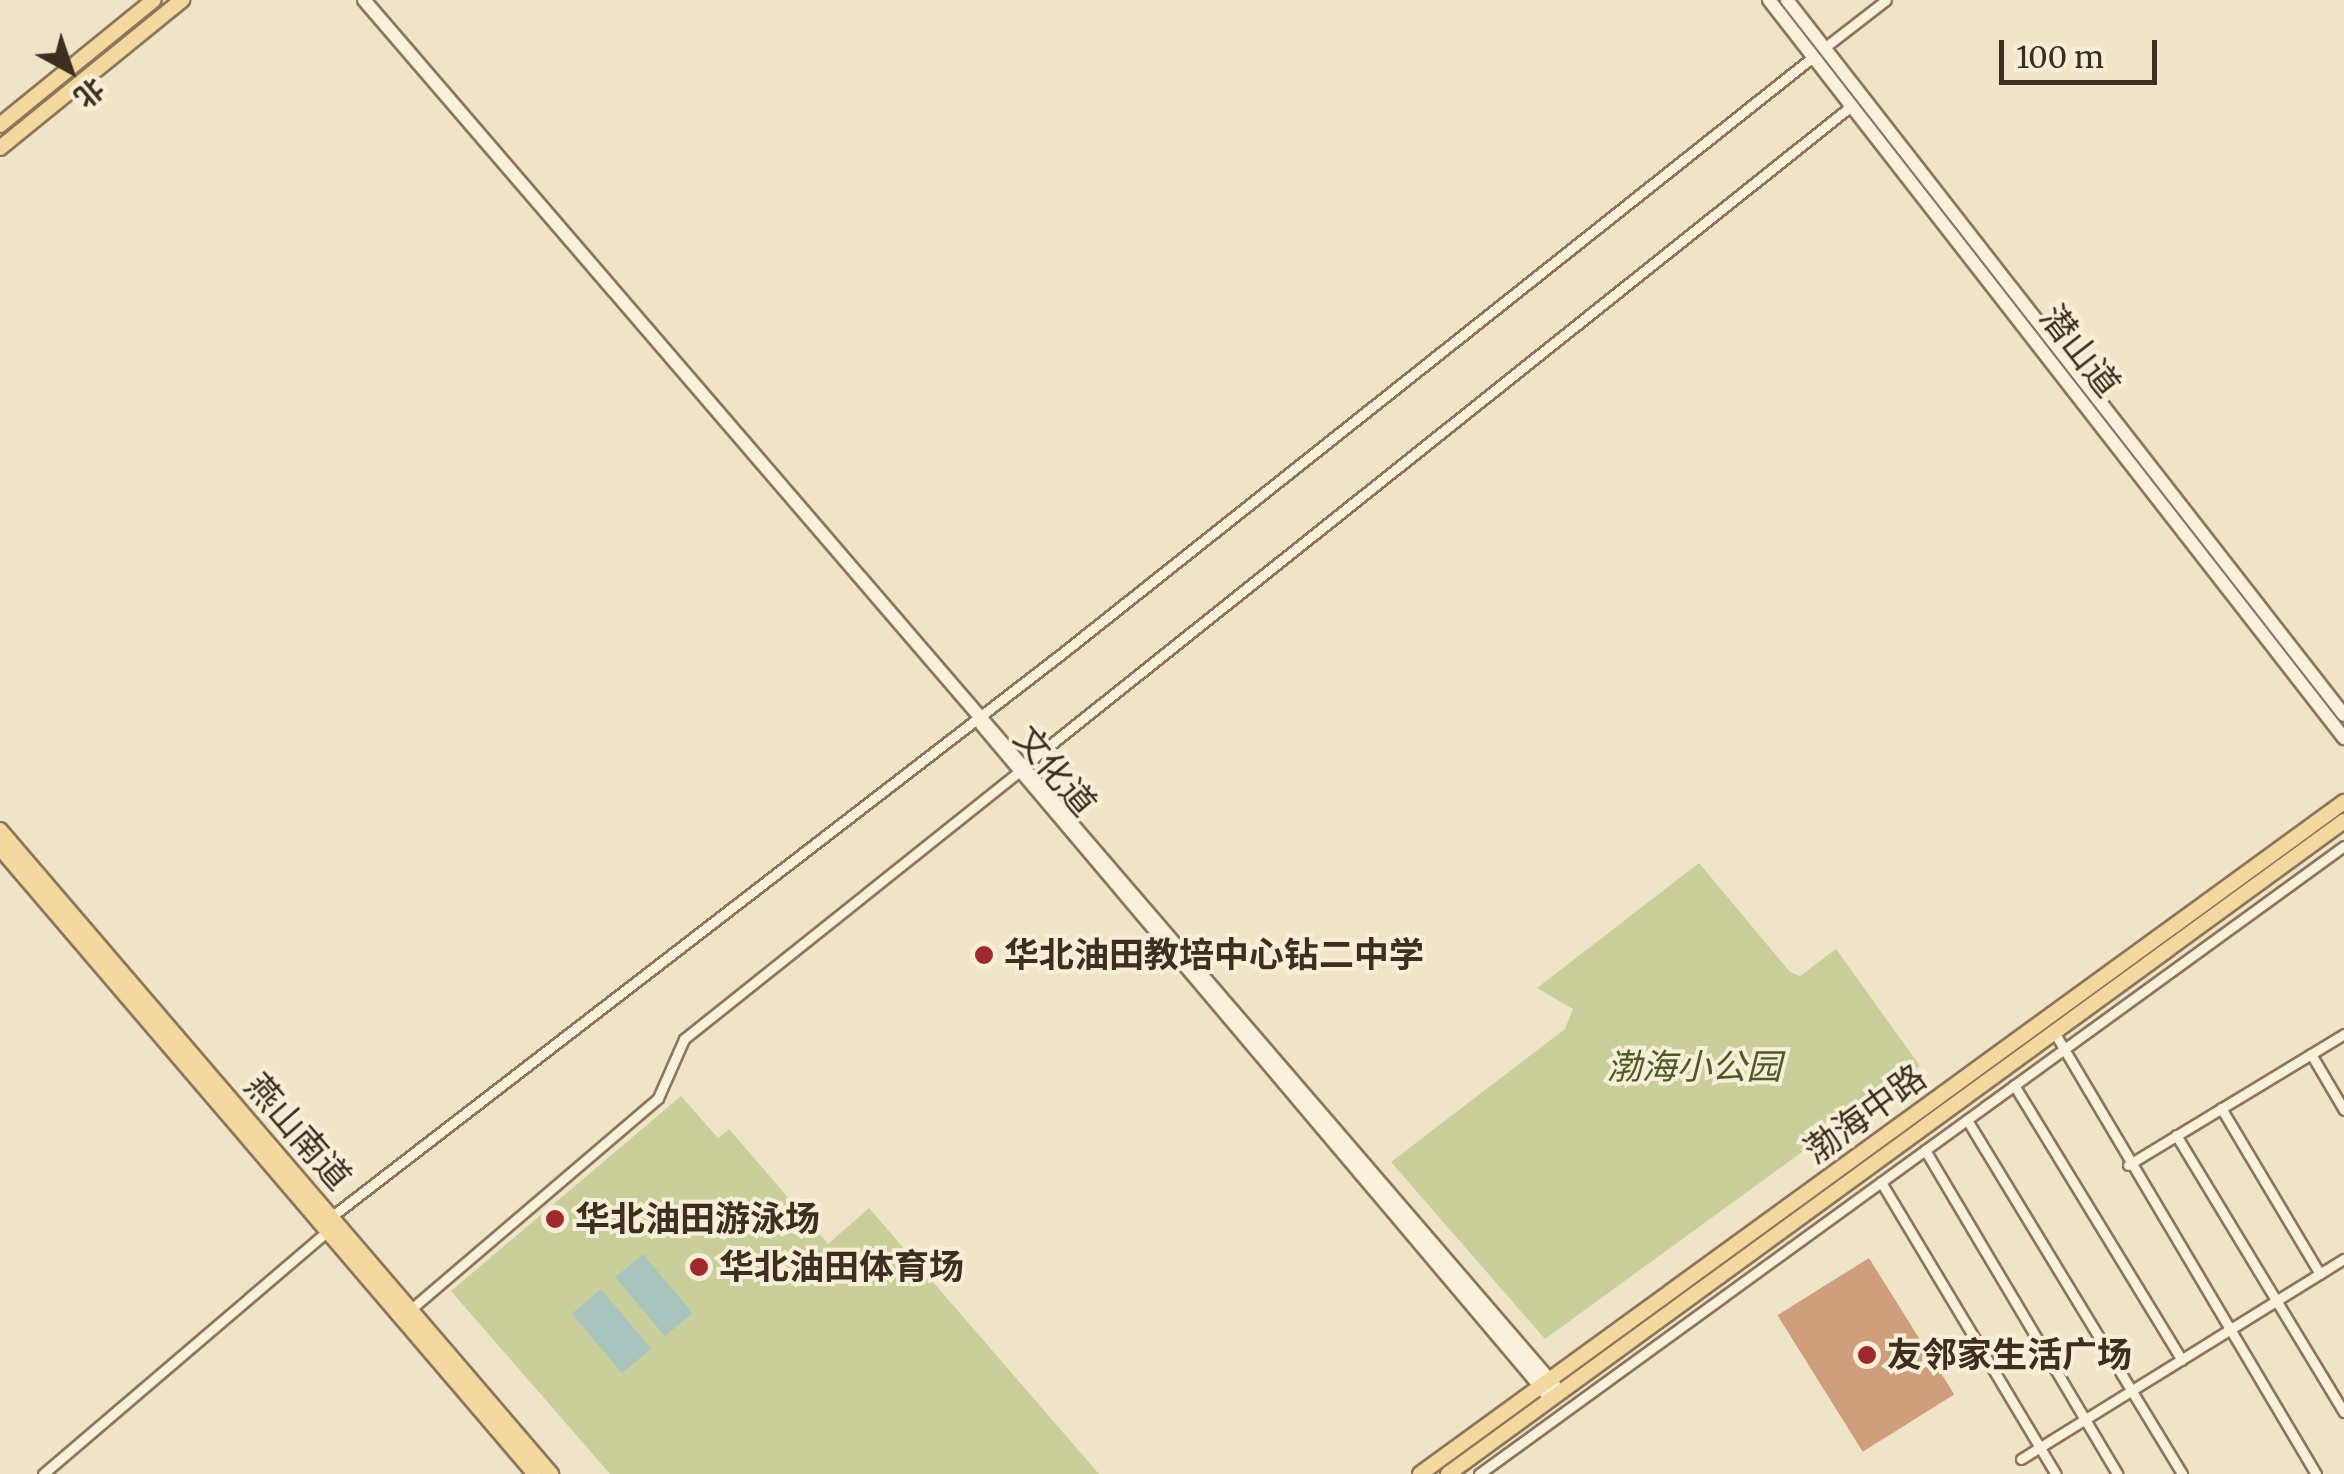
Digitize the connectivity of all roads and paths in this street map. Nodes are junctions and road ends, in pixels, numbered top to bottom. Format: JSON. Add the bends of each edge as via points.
{"nodes":[{"id":1,"x":154,"y":0,"type":"edge"},
{"id":2,"x":182,"y":0,"type":"edge"},
{"id":3,"x":364,"y":0,"type":"edge"},
{"id":4,"x":1769,"y":0,"type":"edge"},
{"id":5,"x":1787,"y":0,"type":"edge"},
{"id":6,"x":1886,"y":0,"type":"edge"},
{"id":7,"x":1819,"y":52,"type":"junction"},
{"id":8,"x":1851,"y":106,"type":"junction"},
{"id":9,"x":0,"y":125,"type":"edge"},
{"id":10,"x":0,"y":148,"type":"edge"},
{"id":11,"x":2344,"y":715,"type":"edge"},
{"id":12,"x":978,"y":719,"type":"junction"},
{"id":13,"x":2344,"y":738,"type":"edge"},
{"id":14,"x":1021,"y":769,"type":"junction"},
{"id":15,"x":2344,"y":802,"type":"edge"},
{"id":16,"x":2344,"y":821,"type":"edge"},
{"id":17,"x":0,"y":830,"type":"edge"},
{"id":18,"x":2344,"y":846,"type":"edge"},
{"id":19,"x":0,"y":848,"type":"edge"},
{"id":20,"x":2054,"y":1032,"type":"junction"},
{"id":21,"x":2344,"y":1034,"type":"edge"},
{"id":22,"x":2063,"y":1049,"type":"junction"},
{"id":23,"x":2310,"y":1054,"type":"junction"},
{"id":24,"x":2014,"y":1085,"type":"junction"},
{"id":25,"x":2221,"y":1108,"type":"junction"},
{"id":26,"x":2344,"y":1110,"type":"edge"},
{"id":27,"x":1967,"y":1120,"type":"junction"},
{"id":28,"x":2176,"y":1136,"type":"junction"},
{"id":29,"x":1926,"y":1150,"type":"junction"},
{"id":30,"x":2128,"y":1165,"type":"junction"},
{"id":31,"x":1882,"y":1182,"type":"junction"},
{"id":32,"x":330,"y":1224,"type":"junction"},
{"id":33,"x":2344,"y":1260,"type":"edge"},
{"id":34,"x":2320,"y":1274,"type":"junction"},
{"id":35,"x":2276,"y":1302,"type":"junction"},
{"id":36,"x":410,"y":1310,"type":"junction"},
{"id":37,"x":2229,"y":1331,"type":"junction"},
{"id":38,"x":2182,"y":1360,"type":"junction"},
{"id":39,"x":1550,"y":1390,"type":"junction"},
{"id":40,"x":2132,"y":1391,"type":"junction"},
{"id":41,"x":2344,"y":1412,"type":"edge"},
{"id":42,"x":2085,"y":1420,"type":"junction"},
{"id":43,"x":2040,"y":1448,"type":"junction"},
{"id":44,"x":2021,"y":1460,"type":"dead end"},
{"id":45,"x":43,"y":1474,"type":"edge"},
{"id":46,"x":535,"y":1474,"type":"edge"},
{"id":47,"x":551,"y":1474,"type":"edge"},
{"id":48,"x":1420,"y":1474,"type":"edge"},
{"id":49,"x":1448,"y":1474,"type":"edge"},
{"id":50,"x":1479,"y":1474,"type":"edge"},
{"id":51,"x":2056,"y":1474,"type":"edge"},
{"id":52,"x":2118,"y":1474,"type":"edge"},
{"id":53,"x":2182,"y":1474,"type":"edge"},
{"id":54,"x":2316,"y":1474,"type":"edge"}],
"edges":[{"from":1,"to":9,"type":"main road"},
{"from":2,"to":10,"type":"main road"},
{"from":3,"to":12,"type":"main road","name":"文化道"},
{"from":4,"to":7,"type":"main road","name":"潜山道"},
{"from":5,"to":7,"type":"main road","name":"潜山道"},
{"from":6,"to":7,"type":"street"},
{"from":7,"to":8,"type":"main road","name":"潜山道"},
{"from":7,"to":11,"type":"main road","name":"潜山道"},
{"from":7,"to":12,"type":"street"},
{"from":8,"to":13,"type":"main road","name":"潜山道"},
{"from":8,"to":14,"type":"street"},
{"from":12,"to":14,"type":"main road","name":"文化道"},
{"from":12,"to":32,"type":"street"},
{"from":14,"to":36,"type":"street","via":[[684,1039],[658,1098]]},
{"from":14,"to":39,"type":"main road","name":"文化道"},
{"from":15,"to":39,"type":"main road","name":"渤海中路"},
{"from":16,"to":20,"type":"main road","name":"渤海中路"},
{"from":17,"to":32,"type":"main road","name":"燕山南道"},
{"from":18,"to":22,"type":"street"},
{"from":19,"to":32,"type":"main road","name":"燕山南道"},
{"from":20,"to":22,"type":"street"},
{"from":20,"to":39,"type":"main road","name":"渤海中路"},
{"from":21,"to":23,"type":"street"},
{"from":22,"to":24,"type":"street"},
{"from":22,"to":30,"type":"street"},
{"from":23,"to":25,"type":"street"},
{"from":23,"to":26,"type":"street"},
{"from":24,"to":27,"type":"street"},
{"from":24,"to":38,"type":"street"},
{"from":25,"to":28,"type":"street"},
{"from":25,"to":34,"type":"street"},
{"from":27,"to":29,"type":"street"},
{"from":27,"to":40,"type":"street"},
{"from":28,"to":30,"type":"street"},
{"from":28,"to":35,"type":"street"},
{"from":29,"to":31,"type":"street"},
{"from":29,"to":42,"type":"street"},
{"from":30,"to":37,"type":"street"},
{"from":31,"to":43,"type":"street"},
{"from":31,"to":50,"type":"street"},
{"from":32,"to":36,"type":"main road","name":"燕山南道"},
{"from":32,"to":45,"type":"street"},
{"from":32,"to":46,"type":"main road","name":"燕山南道"},
{"from":33,"to":34,"type":"street"},
{"from":34,"to":35,"type":"street"},
{"from":35,"to":37,"type":"street"},
{"from":35,"to":41,"type":"street"},
{"from":36,"to":47,"type":"main road","name":"燕山南道"},
{"from":37,"to":38,"type":"street"},
{"from":37,"to":54,"type":"street"},
{"from":38,"to":40,"type":"street"},
{"from":39,"to":48,"type":"main road","name":"渤海中路"},
{"from":39,"to":49,"type":"main road","name":"渤海中路"},
{"from":40,"to":42,"type":"street"},
{"from":40,"to":53,"type":"street"},
{"from":42,"to":43,"type":"street"},
{"from":42,"to":52,"type":"street"},
{"from":43,"to":44,"type":"street"},
{"from":43,"to":51,"type":"street"}]}
